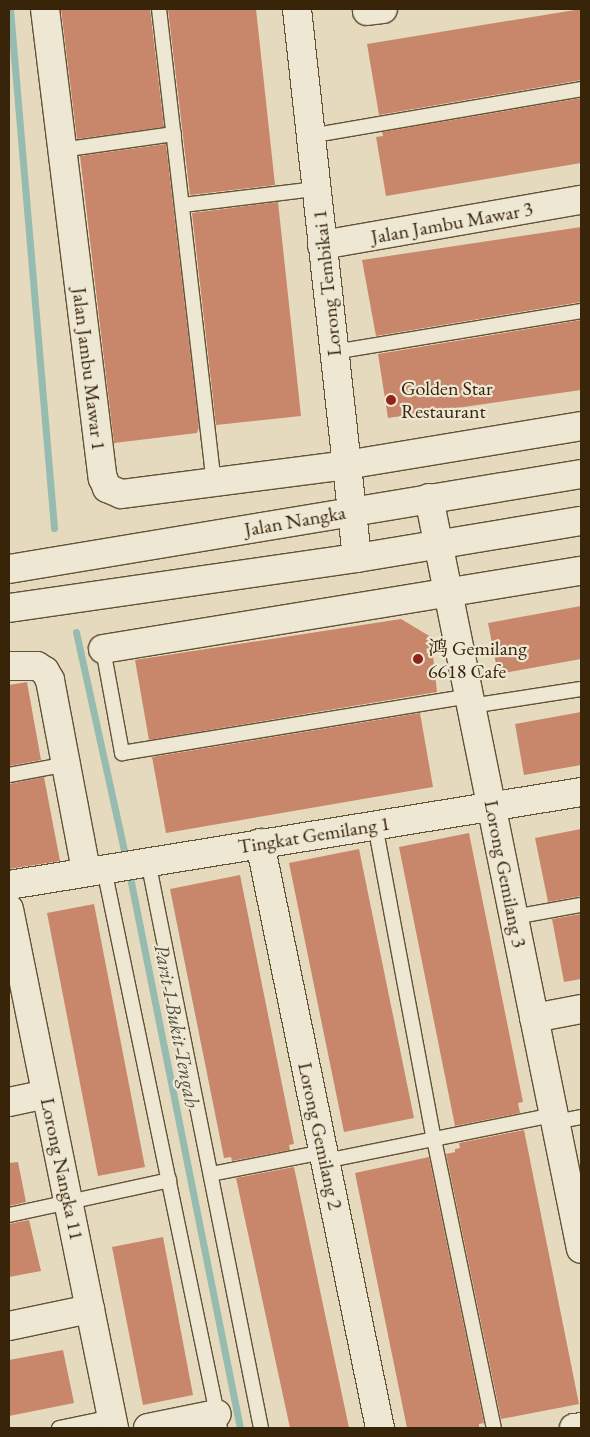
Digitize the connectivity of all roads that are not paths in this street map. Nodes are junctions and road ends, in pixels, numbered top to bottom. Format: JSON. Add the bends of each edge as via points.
{"nodes":[{"id":1,"x":45,"y":9,"type":"edge"},
{"id":2,"x":160,"y":9,"type":"edge"},
{"id":3,"x":297,"y":9,"type":"edge"},
{"id":4,"x":581,"y":88,"type":"edge"},
{"id":5,"x":174,"y":134,"type":"junction"},
{"id":6,"x":310,"y":136,"type":"junction"},
{"id":7,"x":61,"y":150,"type":"junction"},
{"id":8,"x":316,"y":188,"type":"junction"},
{"id":9,"x":581,"y":200,"type":"edge"},
{"id":10,"x":183,"y":205,"type":"junction"},
{"id":11,"x":322,"y":245,"type":"junction"},
{"id":12,"x":581,"y":311,"type":"edge"},
{"id":13,"x":334,"y":352,"type":"junction"},
{"id":14,"x":581,"y":426,"type":"edge"},
{"id":15,"x":346,"y":465,"type":"junction"},
{"id":16,"x":581,"y":474,"type":"edge"},
{"id":17,"x":214,"y":481,"type":"junction"},
{"id":18,"x":429,"y":498,"type":"junction"},
{"id":19,"x":351,"y":511,"type":"junction"},
{"id":20,"x":581,"y":521,"type":"edge"},
{"id":21,"x":437,"y":544,"type":"junction"},
{"id":22,"x":356,"y":558,"type":"junction"},
{"id":23,"x":9,"y":570,"type":"edge"},
{"id":24,"x":581,"y":571,"type":"edge"},
{"id":25,"x":448,"y":593,"type":"junction"},
{"id":26,"x":9,"y":608,"type":"edge"},
{"id":27,"x":103,"y":649,"type":"joint"},
{"id":28,"x":9,"y":666,"type":"edge"},
{"id":29,"x":581,"y":689,"type":"edge"},
{"id":30,"x":470,"y":701,"type":"junction"},
{"id":31,"x":67,"y":764,"type":"junction"},
{"id":32,"x":9,"y":775,"type":"edge"},
{"id":33,"x":581,"y":792,"type":"edge"},
{"id":34,"x":492,"y":807,"type":"junction"},
{"id":35,"x":375,"y":825,"type":"junction"},
{"id":36,"x":260,"y":843,"type":"junction"},
{"id":37,"x":118,"y":866,"type":"junction"},
{"id":38,"x":9,"y":885,"type":"edge"},
{"id":39,"x":581,"y":905,"type":"edge"},
{"id":40,"x":9,"y":909,"type":"edge"},
{"id":41,"x":514,"y":917,"type":"junction"},
{"id":42,"x":17,"y":991,"type":"edge"},
{"id":43,"x":581,"y":1009,"type":"edge"},
{"id":44,"x":534,"y":1018,"type":"junction"},
{"id":45,"x":46,"y":1094,"type":"junction"},
{"id":46,"x":9,"y":1102,"type":"edge"},
{"id":47,"x":564,"y":1118,"type":"edge"},
{"id":48,"x":434,"y":1139,"type":"junction"},
{"id":49,"x":324,"y":1156,"type":"junction"},
{"id":50,"x":210,"y":1174,"type":"junction"},
{"id":51,"x":169,"y":1180,"type":"junction"},
{"id":52,"x":69,"y":1202,"type":"junction"},
{"id":53,"x":9,"y":1215,"type":"edge"},
{"id":54,"x":578,"y":1219,"type":"edge"},
{"id":55,"x":581,"y":1249,"type":"edge"},
{"id":56,"x":90,"y":1309,"type":"junction"},
{"id":57,"x":9,"y":1326,"type":"edge"},
{"id":58,"x":219,"y":1421,"type":"edge"},
{"id":59,"x":113,"y":1423,"type":"edge"},
{"id":60,"x":581,"y":1427,"type":"edge"},
{"id":61,"x":59,"y":1428,"type":"edge"},
{"id":62,"x":148,"y":1428,"type":"edge"},
{"id":63,"x":261,"y":1428,"type":"edge"},
{"id":64,"x":380,"y":1428,"type":"edge"},
{"id":65,"x":494,"y":1428,"type":"edge"},
{"id":66,"x":574,"y":1428,"type":"edge"}],
"edges":[{"from":1,"to":7,"type":"street","name":"Jalan Jambu Mawar 1"},
{"from":2,"to":5,"type":"lane"},
{"from":3,"to":6,"type":"street","name":"Lorong Tembikai 1"},
{"from":4,"to":6,"type":"lane"},
{"from":5,"to":7,"type":"lane"},
{"from":5,"to":10,"type":"lane"},
{"from":6,"to":8,"type":"street","name":"Lorong Tembikai 1"},
{"from":7,"to":17,"type":"street","name":"Jalan Jambu Mawar 1","via":[[102,478],[107,488],[121,494]]},
{"from":8,"to":10,"type":"lane"},
{"from":8,"to":11,"type":"street","name":"Lorong Tembikai 1"},
{"from":9,"to":11,"type":"street","name":"Jalan Jambu Mawar 3"},
{"from":10,"to":17,"type":"lane"},
{"from":11,"to":13,"type":"street","name":"Lorong Tembikai 1"},
{"from":12,"to":13,"type":"lane"},
{"from":13,"to":15,"type":"street","name":"Lorong Tembikai 1"},
{"from":14,"to":15,"type":"street","name":"Jalan Jambu Mawar 1"},
{"from":15,"to":17,"type":"street","name":"Jalan Jambu Mawar 1"},
{"from":15,"to":19,"type":"street","name":"Lorong Tembikai 1"},
{"from":16,"to":18,"type":"street","name":"Jalan Nangka"},
{"from":18,"to":19,"type":"street","name":"Jalan Nangka"},
{"from":18,"to":21,"type":"street","name":"Lorong Gemilang 3"},
{"from":19,"to":22,"type":"street","name":"Lorong Tembikai 1"},
{"from":19,"to":23,"type":"street","name":"Jalan Nangka"},
{"from":20,"to":21,"type":"street"},
{"from":21,"to":22,"type":"street"},
{"from":21,"to":25,"type":"street","name":"Lorong Gemilang 3"},
{"from":22,"to":26,"type":"street"},
{"from":24,"to":25,"type":"street"},
{"from":25,"to":27,"type":"street"},
{"from":25,"to":30,"type":"street","name":"Lorong Gemilang 3"},
{"from":27,"to":30,"type":"lane","via":[[122,753]]},
{"from":28,"to":31,"type":"street","via":[[26,664],[45,671]]},
{"from":29,"to":30,"type":"lane"},
{"from":30,"to":34,"type":"street","name":"Lorong Gemilang 3"},
{"from":31,"to":32,"type":"lane"},
{"from":31,"to":37,"type":"street"},
{"from":33,"to":34,"type":"street","name":"Tingkat Gemilang 1"},
{"from":34,"to":35,"type":"street","name":"Tingkat Gemilang 1"},
{"from":34,"to":41,"type":"street","name":"Lorong Gemilang 3"},
{"from":35,"to":36,"type":"street","name":"Tingkat Gemilang 1"},
{"from":35,"to":48,"type":"lane"},
{"from":36,"to":37,"type":"street","name":"Tingkat Gemilang 1"},
{"from":36,"to":49,"type":"street","name":"Lorong Gemilang 2"},
{"from":37,"to":38,"type":"street","name":"Tingkat Gemilang 1"},
{"from":37,"to":50,"type":"lane"},
{"from":37,"to":51,"type":"lane"},
{"from":39,"to":41,"type":"lane"},
{"from":40,"to":42,"type":"street","name":"Lorong Nangka 11"},
{"from":41,"to":44,"type":"street","name":"Lorong Gemilang 3"},
{"from":42,"to":45,"type":"street","name":"Lorong Nangka 11"},
{"from":43,"to":44,"type":"street"},
{"from":44,"to":47,"type":"street","name":"Lorong Gemilang 3"},
{"from":45,"to":46,"type":"street"},
{"from":45,"to":52,"type":"street","name":"Lorong Nangka 11"},
{"from":47,"to":48,"type":"lane"},
{"from":47,"to":54,"type":"street","name":"Lorong Gemilang 3"},
{"from":48,"to":49,"type":"lane"},
{"from":48,"to":65,"type":"lane"},
{"from":49,"to":50,"type":"lane"},
{"from":49,"to":64,"type":"street","name":"Lorong Gemilang 2"},
{"from":50,"to":63,"type":"lane"},
{"from":51,"to":52,"type":"lane"},
{"from":51,"to":58,"type":"lane"},
{"from":52,"to":53,"type":"lane"},
{"from":52,"to":56,"type":"street","name":"Lorong Nangka 11"},
{"from":54,"to":55,"type":"street","name":"Lorong Gemilang 3"},
{"from":56,"to":57,"type":"street"},
{"from":56,"to":59,"type":"street","name":"Lorong Nangka 11"},
{"from":58,"to":62,"type":"street"},
{"from":59,"to":61,"type":"lane"},
{"from":60,"to":66,"type":"street"}]}
